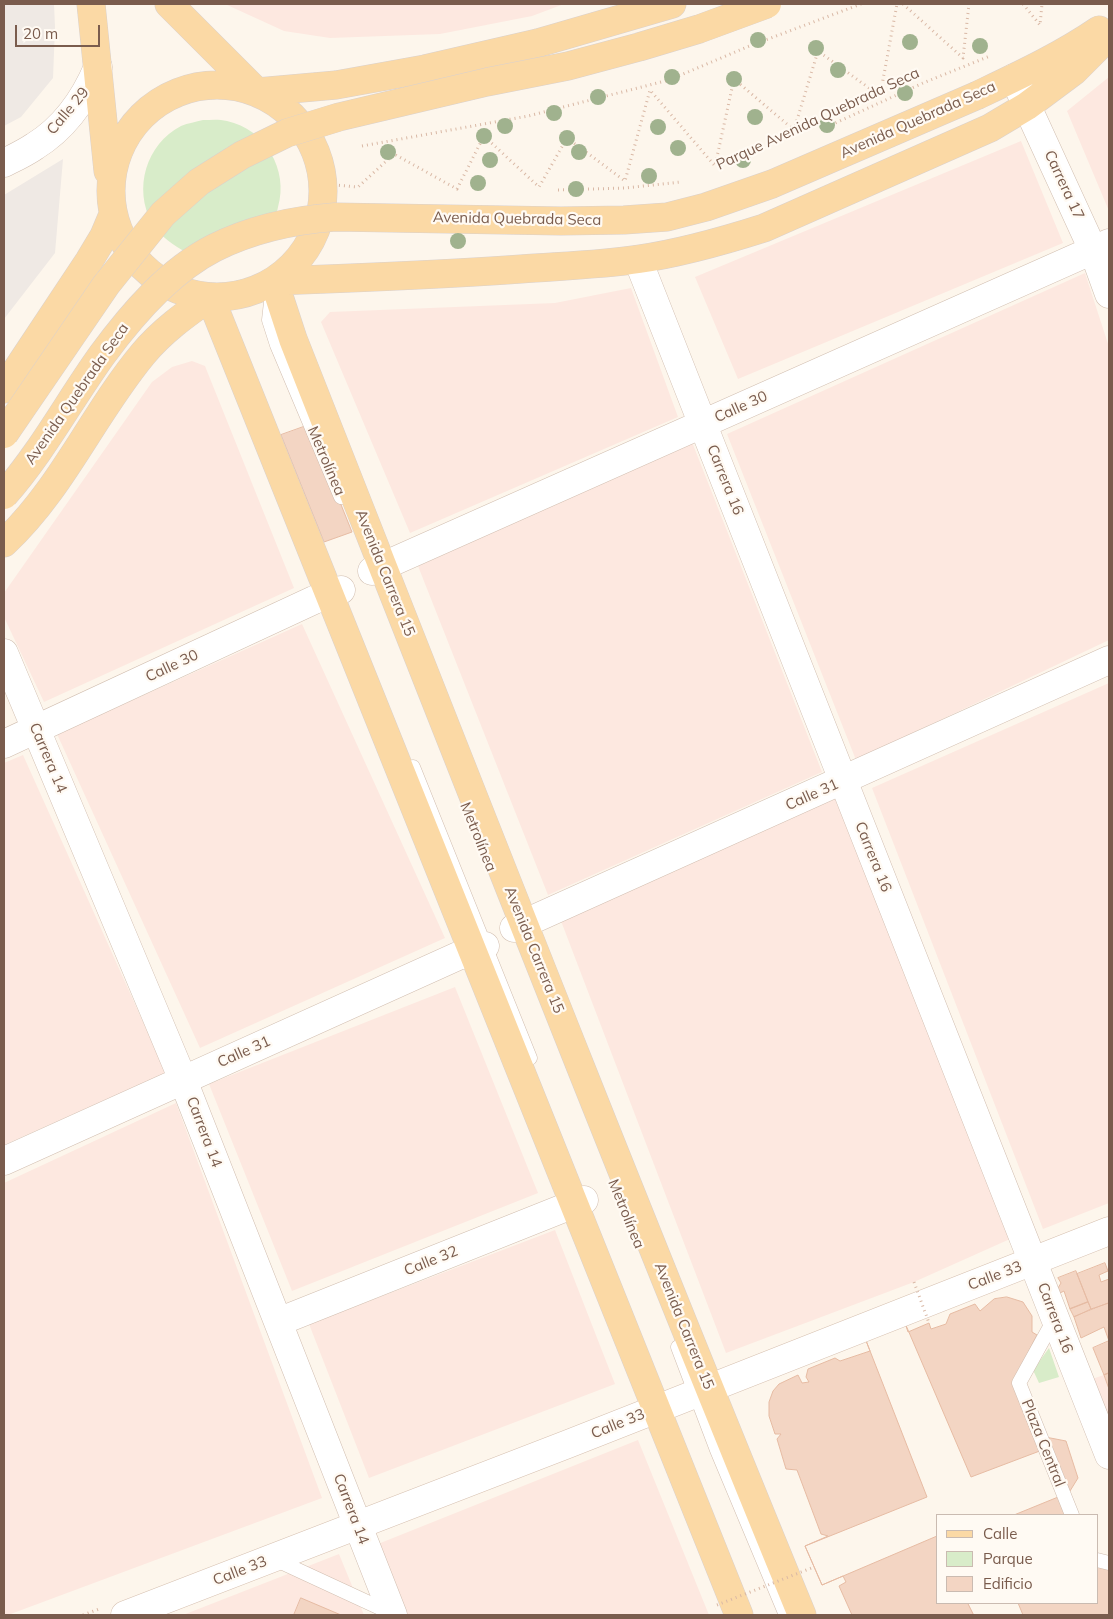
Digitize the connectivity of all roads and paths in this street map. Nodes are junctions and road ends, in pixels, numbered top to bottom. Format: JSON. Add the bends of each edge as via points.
{"nodes":[{"id":1,"x":91,"y":4,"type":"edge"},
{"id":2,"x":169,"y":4,"type":"edge"},
{"id":3,"x":767,"y":4,"type":"edge"},
{"id":4,"x":861,"y":4,"type":"edge"},
{"id":5,"x":897,"y":4,"type":"edge"},
{"id":6,"x":903,"y":4,"type":"edge"},
{"id":7,"x":969,"y":4,"type":"edge"},
{"id":8,"x":1022,"y":4,"type":"edge"},
{"id":9,"x":1042,"y":4,"type":"edge"},
{"id":10,"x":667,"y":5,"type":"edge"},
{"id":11,"x":1109,"y":23,"type":"edge"},
{"id":12,"x":1109,"y":36,"type":"edge"},
{"id":13,"x":997,"y":53,"type":"dead end"},
{"id":14,"x":98,"y":67,"type":"junction"},
{"id":15,"x":1014,"y":78,"type":"junction"},
{"id":16,"x":257,"y":92,"type":"junction"},
{"id":17,"x":1027,"y":106,"type":"junction"},
{"id":18,"x":827,"y":127,"type":"dead end"},
{"id":19,"x":362,"y":146,"type":"dead end"},
{"id":20,"x":4,"y":163,"type":"edge"},
{"id":21,"x":684,"y":182,"type":"dead end"},
{"id":22,"x":109,"y":183,"type":"junction"},
{"id":23,"x":324,"y":184,"type":"junction"},
{"id":24,"x":542,"y":191,"type":"dead end"},
{"id":25,"x":551,"y":191,"type":"dead end"},
{"id":26,"x":455,"y":192,"type":"dead end"},
{"id":27,"x":464,"y":192,"type":"dead end"},
{"id":28,"x":532,"y":192,"type":"dead end"},
{"id":29,"x":112,"y":216,"type":"junction"},
{"id":30,"x":1101,"y":246,"type":"edge"},
{"id":31,"x":638,"y":260,"type":"junction"},
{"id":32,"x":274,"y":281,"type":"junction"},
{"id":33,"x":1109,"y":294,"type":"edge"},
{"id":34,"x":210,"y":297,"type":"junction"},
{"id":35,"x":4,"y":389,"type":"edge"},
{"id":36,"x":702,"y":424,"type":"junction"},
{"id":37,"x":4,"y":434,"type":"edge"},
{"id":38,"x":4,"y":495,"type":"edge"},
{"id":39,"x":4,"y":543,"type":"edge"},
{"id":40,"x":377,"y":568,"type":"junction"},
{"id":41,"x":335,"y":592,"type":"junction"},
{"id":42,"x":4,"y":652,"type":"edge"},
{"id":43,"x":1109,"y":660,"type":"edge"},
{"id":44,"x":36,"y":729,"type":"junction"},
{"id":45,"x":4,"y":744,"type":"edge"},
{"id":46,"x":843,"y":780,"type":"junction"},
{"id":47,"x":519,"y":926,"type":"junction"},
{"id":48,"x":479,"y":949,"type":"junction"},
{"id":49,"x":183,"y":1080,"type":"junction"},
{"id":50,"x":4,"y":1161,"type":"edge"},
{"id":51,"x":579,"y":1202,"type":"junction"},
{"id":52,"x":1109,"y":1231,"type":"edge"},
{"id":53,"x":1033,"y":1262,"type":"junction"},
{"id":54,"x":1055,"y":1318,"type":"junction"},
{"id":55,"x":278,"y":1322,"type":"junction"},
{"id":56,"x":703,"y":1391,"type":"junction"},
{"id":57,"x":662,"y":1407,"type":"junction"},
{"id":58,"x":1109,"y":1455,"type":"edge"},
{"id":59,"x":1072,"y":1514,"type":"edge"},
{"id":60,"x":357,"y":1526,"type":"junction"},
{"id":61,"x":272,"y":1558,"type":"junction"},
{"id":62,"x":814,"y":1567,"type":"dead end"},
{"id":63,"x":728,"y":1610,"type":"edge"},
{"id":64,"x":392,"y":1614,"type":"edge"},
{"id":65,"x":125,"y":1615,"type":"edge"},
{"id":66,"x":751,"y":1615,"type":"edge"},
{"id":67,"x":786,"y":1615,"type":"edge"},
{"id":68,"x":802,"y":1615,"type":"edge"}],
"edges":[{"from":1,"to":14,"type":"main road"},
{"from":2,"to":16,"type":"main road"},
{"from":3,"to":37,"type":"main road","bridge":true,"via":[[699,29],[568,66],[339,117],[287,133],[242,155],[199,182],[158,221],[106,285]]},
{"from":4,"to":19,"type":"path","via":[[669,80],[528,116]]},
{"from":5,"to":23,"type":"path","name":"Parque Avenida Quebrada Seca","via":[[880,96],[818,50],[794,130],[734,79],[715,166],[650,90],[625,181],[567,138],[538,187],[484,136],[457,189],[394,154],[358,187]]},
{"from":6,"to":7,"type":"path","via":[[963,58]]},
{"from":8,"to":9,"type":"path","via":[[1040,25]]},
{"from":10,"to":16,"type":"main road","via":[[538,43],[425,69],[336,85]]},
{"from":11,"to":15,"type":"main road","name":"Avenida Quebrada Seca","via":[[1077,45]]},
{"from":12,"to":17,"type":"main road","via":[[1074,71]]},
{"from":13,"to":18,"type":"path","name":"Parque Avenida Quebrada Seca"},
{"from":14,"to":20,"type":"street","name":"Calle 29","via":[[90,86],[58,128],[36,146]]},
{"from":14,"to":22,"type":"main road"},
{"from":15,"to":17,"type":"street","name":"Carrera 17"},
{"from":15,"to":38,"type":"main road","name":"Avenida Quebrada Seca","bridge":true,"via":[[772,184],[668,217],[560,221],[335,216],[281,224],[213,248],[184,267],[130,319]]},
{"from":16,"to":22,"type":"main road","via":[[224,84],[191,87],[160,100],[135,122],[117,151]]},
{"from":16,"to":23,"type":"main road","via":[[283,107],[304,128],[318,155]]},
{"from":17,"to":30,"type":"street","name":"Carrera 17"},
{"from":17,"to":31,"type":"main road","via":[[990,128],[764,228],[728,240]]},
{"from":21,"to":25,"type":"path"},
{"from":22,"to":29,"type":"main road"},
{"from":23,"to":32,"type":"main road","via":[[322,212],[312,239],[296,262]]},
{"from":24,"to":28,"type":"path"},
{"from":26,"to":27,"type":"path"},
{"from":29,"to":34,"type":"main road","via":[[125,247],[148,273],[177,290]]},
{"from":29,"to":35,"type":"main road","via":[[89,261]]},
{"from":30,"to":33,"type":"street","name":"Carrera 17"},
{"from":30,"to":36,"type":"street","name":"Calle 30"},
{"from":31,"to":32,"type":"main road","via":[[435,276]]},
{"from":31,"to":36,"type":"street","name":"Carrera 16"},
{"from":32,"to":34,"type":"main road","via":[[243,294]]},
{"from":32,"to":40,"type":"main road","name":"Avenida Carrera 15"},
{"from":34,"to":39,"type":"main road","via":[[170,326],[144,353],[47,494]]},
{"from":34,"to":41,"type":"main road"},
{"from":36,"to":40,"type":"street","name":"Calle 30"},
{"from":36,"to":46,"type":"street","name":"Carrera 16"},
{"from":40,"to":47,"type":"main road","name":"Avenida Carrera 15"},
{"from":41,"to":44,"type":"street","name":"Calle 30"},
{"from":41,"to":48,"type":"main road"},
{"from":42,"to":44,"type":"street","name":"Carrera 14"},
{"from":43,"to":46,"type":"street","name":"Calle 31"},
{"from":44,"to":45,"type":"street","name":"Calle 30"},
{"from":44,"to":49,"type":"street","name":"Carrera 14"},
{"from":46,"to":47,"type":"street","name":"Calle 31"},
{"from":46,"to":53,"type":"street","name":"Carrera 16"},
{"from":47,"to":56,"type":"main road","name":"Avenida Carrera 15"},
{"from":48,"to":49,"type":"street","name":"Calle 31"},
{"from":48,"to":51,"type":"main road"},
{"from":49,"to":50,"type":"street","name":"Calle 31"},
{"from":49,"to":55,"type":"street","name":"Carrera 14"},
{"from":51,"to":55,"type":"street","name":"Calle 32"},
{"from":51,"to":57,"type":"main road"},
{"from":52,"to":53,"type":"street","name":"Calle 33"},
{"from":53,"to":54,"type":"street","name":"Carrera 16"},
{"from":53,"to":56,"type":"street","name":"Calle 33"},
{"from":54,"to":58,"type":"street","name":"Carrera 16"},
{"from":54,"to":59,"type":"lane","name":"Plaza Central","via":[[1019,1383]]},
{"from":55,"to":60,"type":"street","name":"Carrera 14"},
{"from":56,"to":57,"type":"street","name":"Calle 33"},
{"from":56,"to":67,"type":"lane","via":[[721,1459]]},
{"from":56,"to":68,"type":"main road","name":"Avenida Carrera 15"},
{"from":57,"to":60,"type":"street","name":"Calle 33"},
{"from":57,"to":63,"type":"main road"},
{"from":57,"to":66,"type":"lane"},
{"from":60,"to":61,"type":"street","name":"Calle 33"},
{"from":60,"to":64,"type":"street","name":"Carrera 14"},
{"from":61,"to":64,"type":"lane"},
{"from":61,"to":65,"type":"street","name":"Calle 33"},
{"from":62,"to":63,"type":"path","bridge":true}]}
